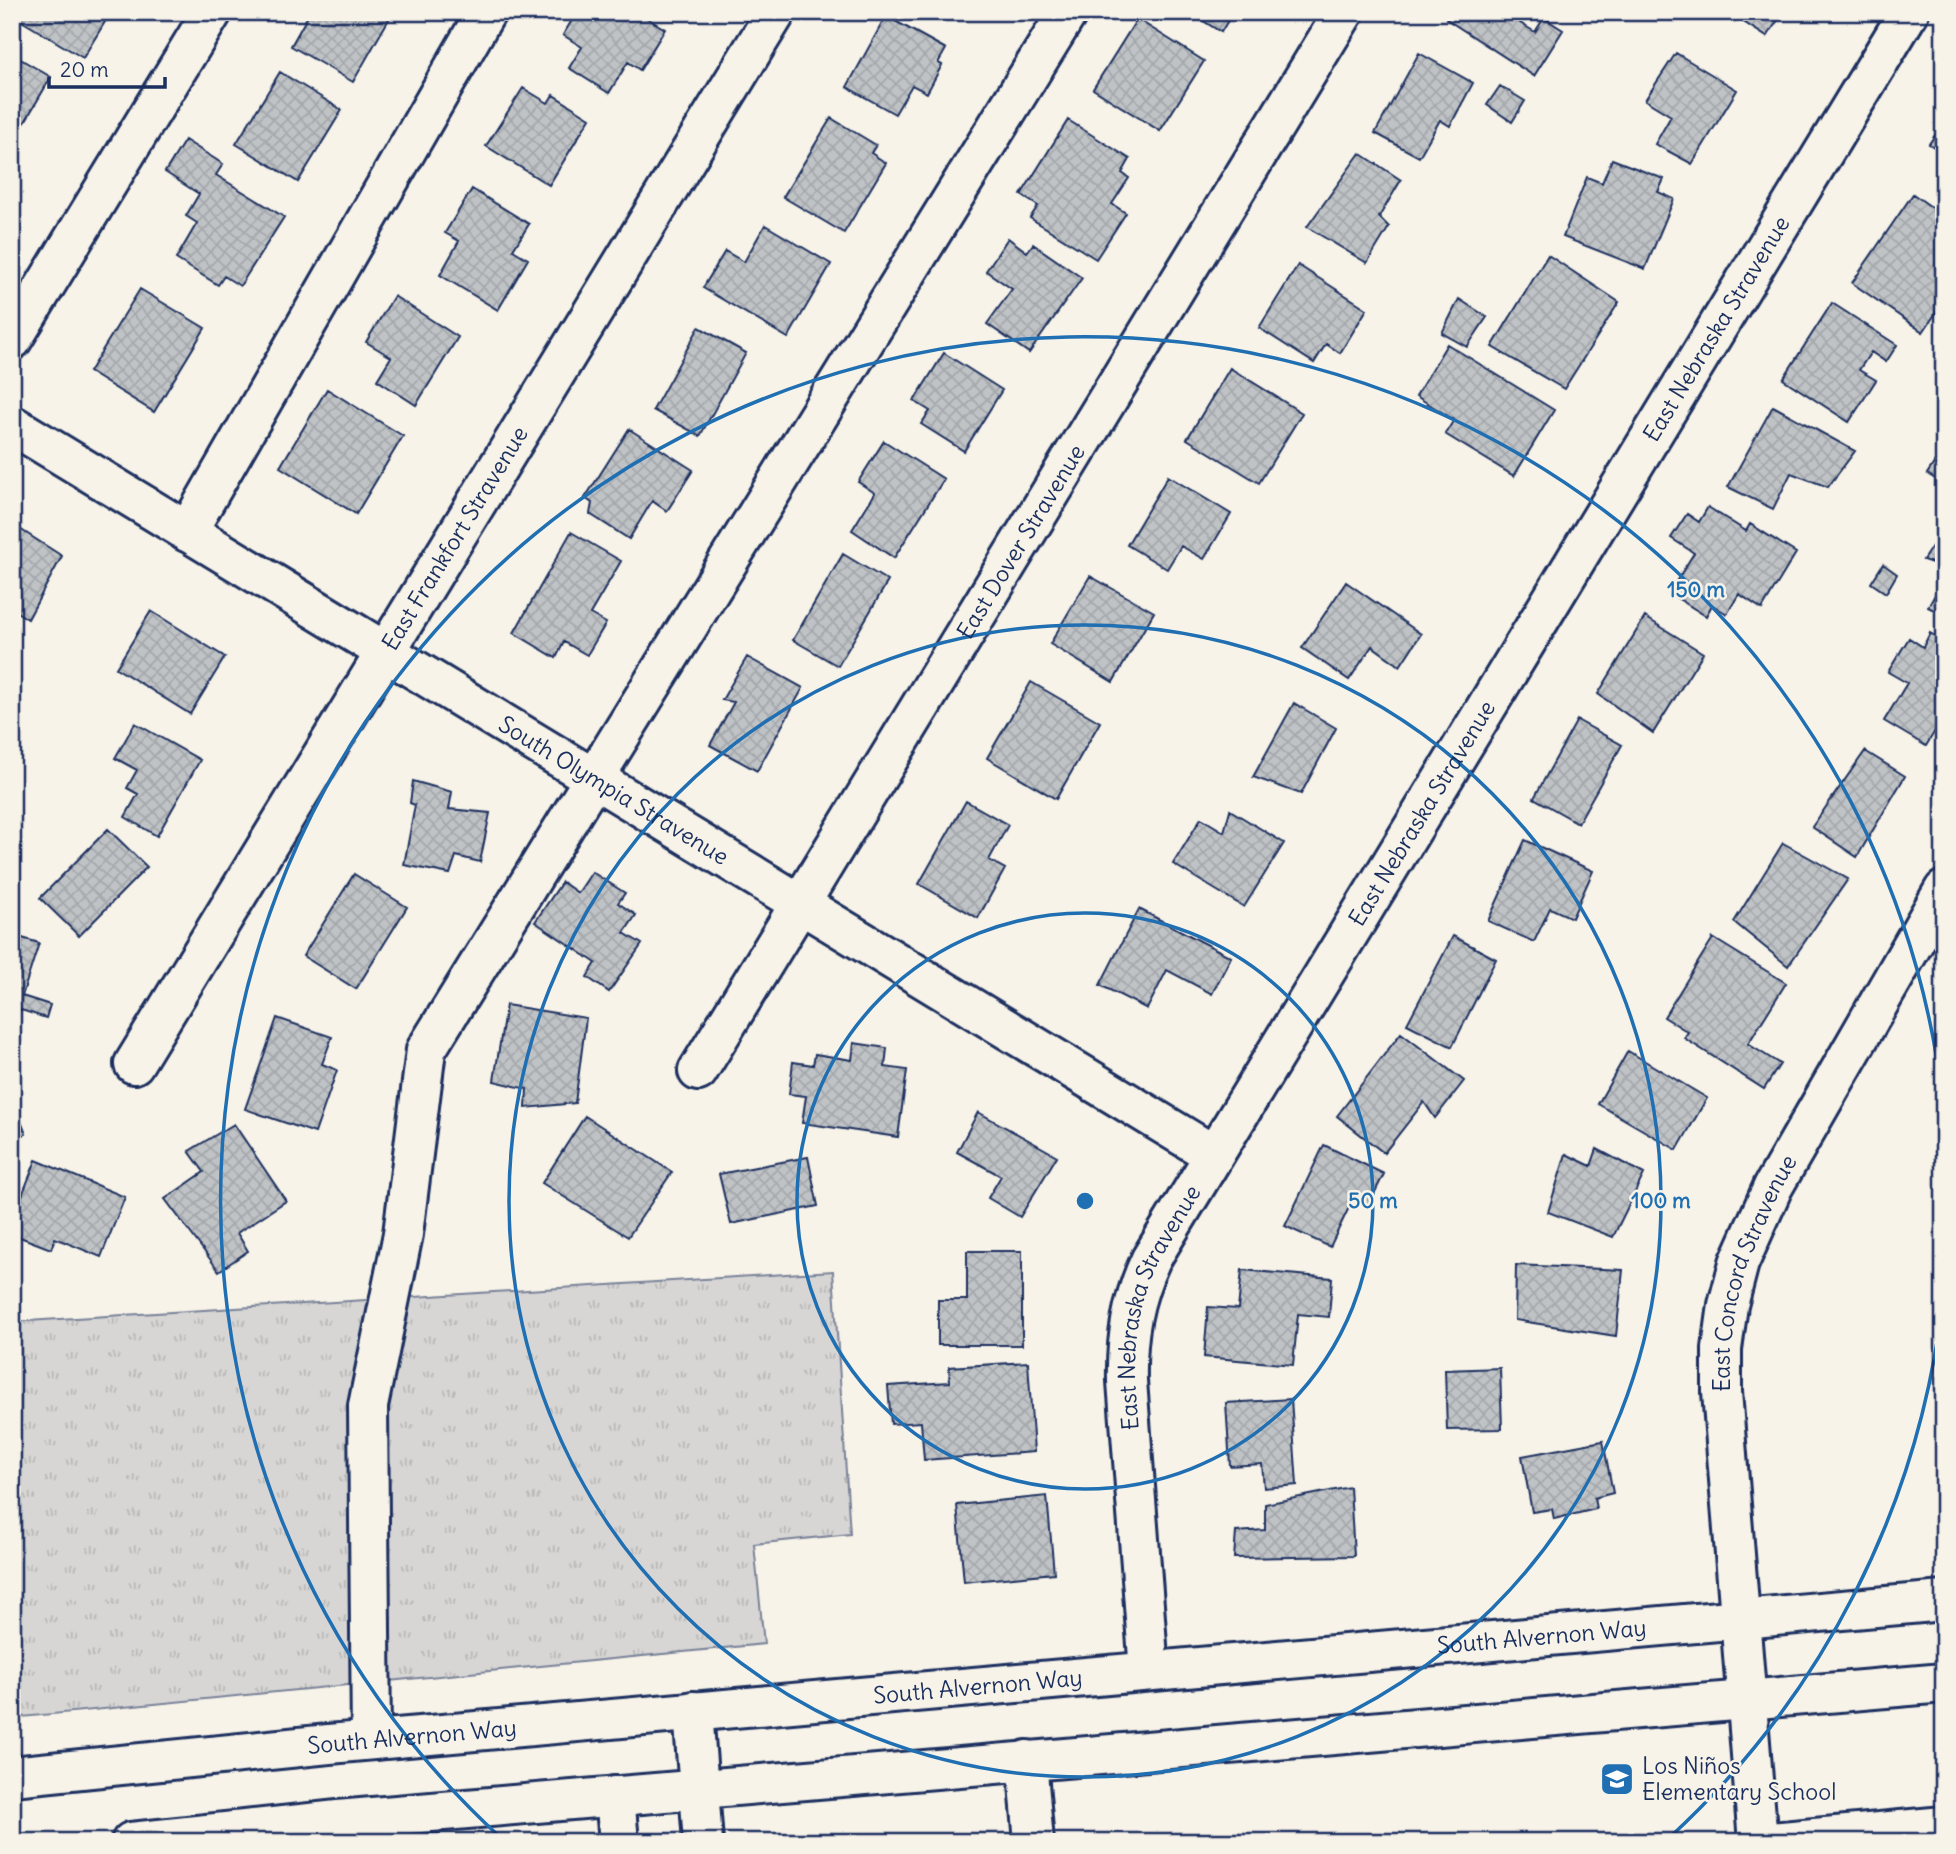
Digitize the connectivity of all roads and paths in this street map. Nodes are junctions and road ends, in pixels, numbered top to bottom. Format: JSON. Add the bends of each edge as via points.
{"nodes":[{"id":1,"x":212,"y":12,"type":"edge"},
{"id":2,"x":486,"y":12,"type":"edge"},
{"id":3,"x":776,"y":12,"type":"edge"},
{"id":4,"x":1068,"y":12,"type":"edge"},
{"id":5,"x":1344,"y":12,"type":"edge"},
{"id":6,"x":1909,"y":12,"type":"edge"},
{"id":7,"x":12,"y":340,"type":"edge"},
{"id":8,"x":12,"y":425,"type":"edge"},
{"id":9,"x":187,"y":531,"type":"junction"},
{"id":10,"x":385,"y":653,"type":"junction"},
{"id":11,"x":593,"y":779,"type":"junction"},
{"id":12,"x":1944,"y":890,"type":"edge"},
{"id":13,"x":800,"y":905,"type":"junction"},
{"id":14,"x":134,"y":1064,"type":"dead end"},
{"id":15,"x":698,"y":1071,"type":"dead end"},
{"id":16,"x":1214,"y":1155,"type":"junction"},
{"id":17,"x":1944,"y":1601,"type":"edge"},
{"id":18,"x":1741,"y":1617,"type":"junction"},
{"id":19,"x":1149,"y":1671,"type":"junction"},
{"id":20,"x":1944,"y":1683,"type":"edge"},
{"id":21,"x":1747,"y":1699,"type":"junction"},
{"id":22,"x":693,"y":1711,"type":"junction"},
{"id":23,"x":371,"y":1740,"type":"junction"},
{"id":24,"x":1027,"y":1760,"type":"junction"},
{"id":25,"x":12,"y":1776,"type":"edge"},
{"id":26,"x":699,"y":1789,"type":"junction"},
{"id":27,"x":615,"y":1796,"type":"junction"},
{"id":28,"x":1944,"y":1826,"type":"edge"},
{"id":29,"x":340,"y":1831,"type":"edge"},
{"id":30,"x":131,"y":1842,"type":"edge"},
{"id":31,"x":620,"y":1842,"type":"edge"},
{"id":32,"x":703,"y":1842,"type":"edge"},
{"id":33,"x":1034,"y":1842,"type":"edge"},
{"id":34,"x":1758,"y":1842,"type":"edge"},
{"id":35,"x":1770,"y":1842,"type":"edge"}],
"edges":[{"from":1,"to":7,"type":"street"},
{"from":2,"to":9,"type":"street"},
{"from":3,"to":10,"type":"street","name":"East Frankfort Stravenue"},
{"from":4,"to":11,"type":"street"},
{"from":5,"to":13,"type":"street","name":"East Dover Stravenue"},
{"from":6,"to":16,"type":"street","name":"East Nebraska Stravenue"},
{"from":8,"to":9,"type":"street","name":"South Olympia Stravenue"},
{"from":9,"to":10,"type":"street","name":"South Olympia Stravenue"},
{"from":10,"to":11,"type":"street","name":"South Olympia Stravenue"},
{"from":10,"to":14,"type":"street","name":"East Frankfort Stravenue"},
{"from":11,"to":13,"type":"street","name":"South Olympia Stravenue"},
{"from":11,"to":23,"type":"street","via":[[426,1050],[402,1234],[368,1406]]},
{"from":12,"to":18,"type":"street","name":"East Concord Stravenue","via":[[1773,1187],[1754,1224],[1730,1295],[1722,1349],[1722,1392]]},
{"from":13,"to":15,"type":"street","name":"East Dover Stravenue"},
{"from":13,"to":16,"type":"street","name":"South Olympia Stravenue"},
{"from":16,"to":19,"type":"street","name":"East Nebraska Stravenue","via":[[1139,1285],[1126,1348]]},
{"from":17,"to":18,"type":"street","name":"South Alvernon Way"},
{"from":18,"to":19,"type":"street","name":"South Alvernon Way"},
{"from":18,"to":21,"type":"street","name":"East Concord Stravenue"},
{"from":19,"to":22,"type":"street","name":"South Alvernon Way"},
{"from":20,"to":21,"type":"street"},
{"from":21,"to":24,"type":"street"},
{"from":21,"to":34,"type":"street","name":"East Concord Stravenue"},
{"from":22,"to":23,"type":"street","name":"South Alvernon Way"},
{"from":22,"to":26,"type":"street"},
{"from":23,"to":25,"type":"street","name":"South Alvernon Way"},
{"from":24,"to":26,"type":"street"},
{"from":24,"to":33,"type":"street"},
{"from":26,"to":27,"type":"street"},
{"from":26,"to":32,"type":"street"},
{"from":27,"to":29,"type":"street"},
{"from":27,"to":31,"type":"street"},
{"from":28,"to":35,"type":"street"},
{"from":29,"to":30,"type":"street"}]}
